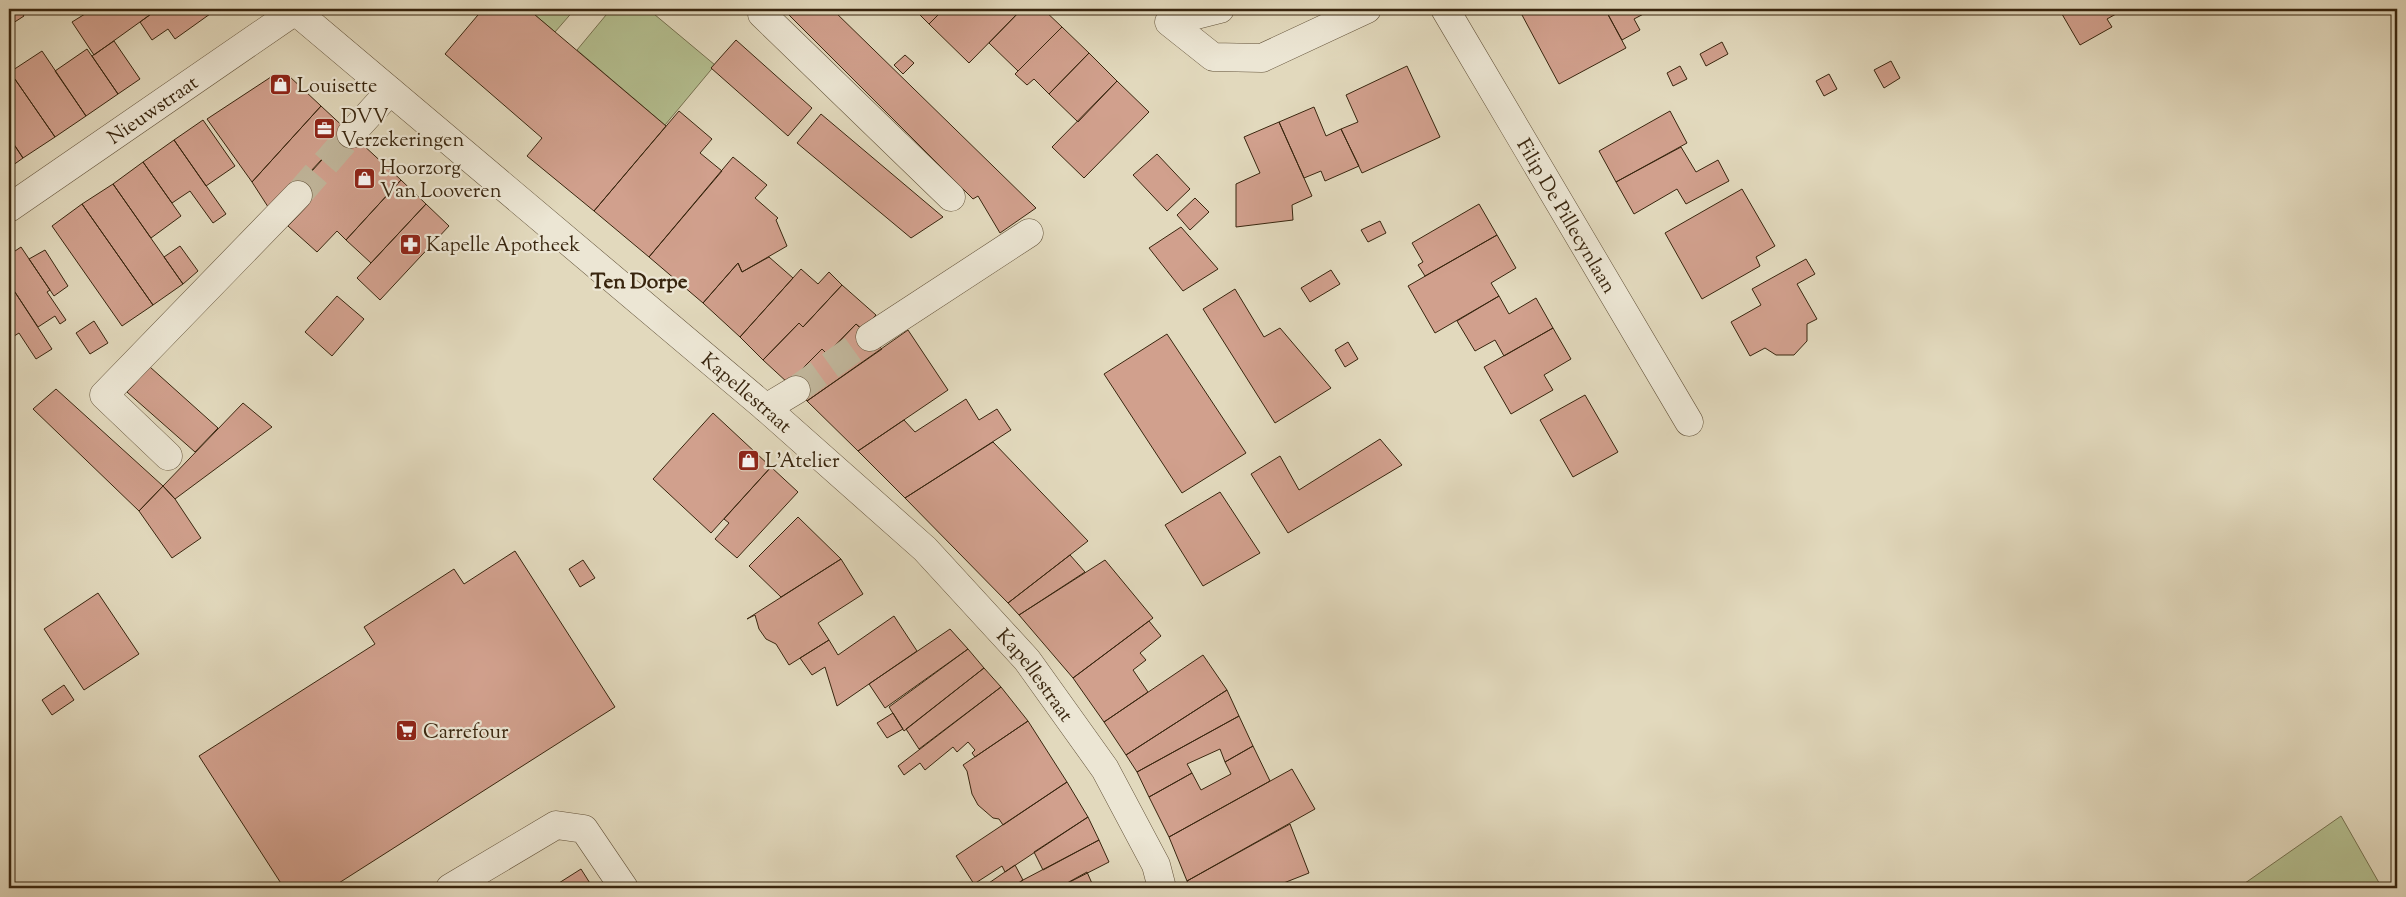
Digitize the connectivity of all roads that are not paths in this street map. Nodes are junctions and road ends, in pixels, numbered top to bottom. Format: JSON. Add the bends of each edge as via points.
{"nodes":[{"id":1,"x":1220,"y":9,"type":"edge"},
{"id":2,"x":1366,"y":9,"type":"edge"},
{"id":3,"x":1445,"y":9,"type":"edge"},
{"id":4,"x":294,"y":10,"type":"edge"},
{"id":5,"x":762,"y":14,"type":"dead end"},
{"id":6,"x":1162,"y":16,"type":"edge"},
{"id":7,"x":390,"y":91,"type":"junction"},
{"id":8,"x":351,"y":134,"type":"tunnel mouth"},
{"id":9,"x":298,"y":195,"type":"tunnel mouth"},
{"id":10,"x":951,"y":197,"type":"dead end"},
{"id":11,"x":9,"y":208,"type":"edge"},
{"id":12,"x":1029,"y":233,"type":"dead end"},
{"id":13,"x":870,"y":338,"type":"tunnel mouth"},
{"id":14,"x":796,"y":390,"type":"tunnel mouth"},
{"id":15,"x":766,"y":408,"type":"junction"},
{"id":16,"x":1689,"y":422,"type":"dead end"},
{"id":17,"x":168,"y":456,"type":"dead end"},
{"id":18,"x":450,"y":888,"type":"edge"},
{"id":19,"x":624,"y":888,"type":"edge"},
{"id":20,"x":1162,"y":888,"type":"edge"}],
"edges":[{"from":1,"to":6,"type":"street"},
{"from":2,"to":6,"type":"street","via":[[1262,58],[1213,57]]},
{"from":3,"to":16,"type":"street","name":"Filip De Pillecynlaan"},
{"from":4,"to":7,"type":"street","name":"Kapellestraat"},
{"from":4,"to":11,"type":"street","name":"Nieuwstraat"},
{"from":5,"to":10,"type":"street"},
{"from":7,"to":8,"type":"street"},
{"from":7,"to":15,"type":"street","name":"Kapellestraat"},
{"from":9,"to":17,"type":"street","via":[[104,395]]},
{"from":12,"to":13,"type":"street"},
{"from":14,"to":15,"type":"street"},
{"from":15,"to":20,"type":"street","name":"Kapellestraat","via":[[925,549],[1027,660],[1105,769],[1156,865]]},
{"from":18,"to":19,"type":"street","via":[[556,825],[584,829]]}]}
